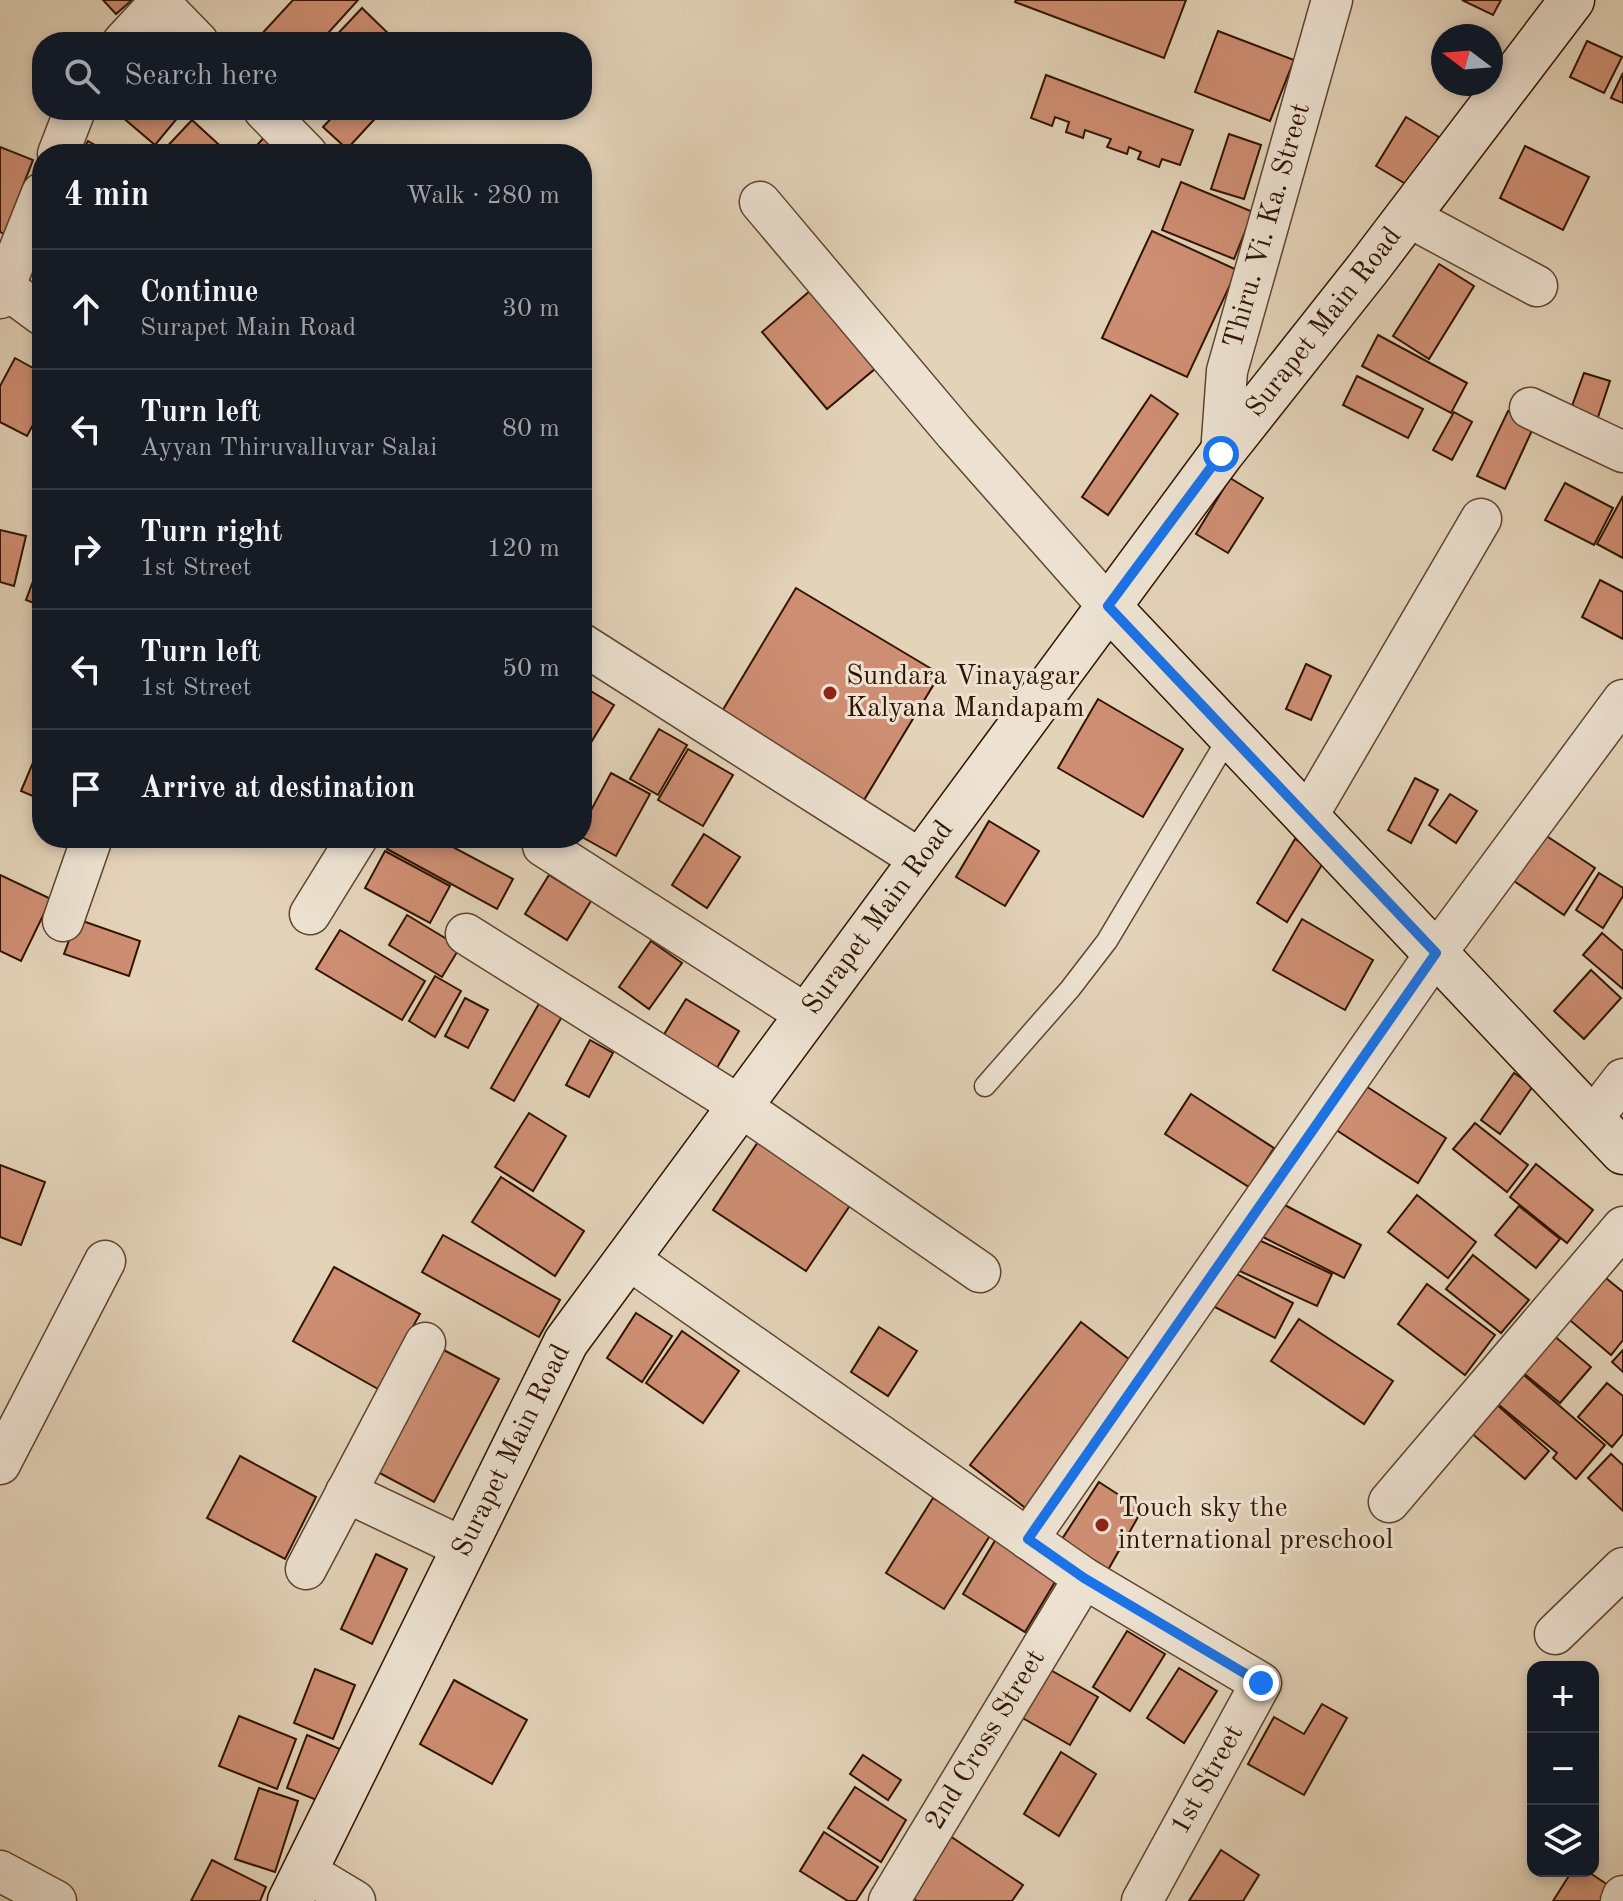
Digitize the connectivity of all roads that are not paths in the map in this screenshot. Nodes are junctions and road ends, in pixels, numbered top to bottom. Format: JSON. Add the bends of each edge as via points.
{"nodes":[{"id":1,"x":1332,"y":0,"type":"edge"},
{"id":2,"x":1572,"y":0,"type":"edge"},
{"id":3,"x":160,"y":1,"type":"edge"},
{"id":4,"x":132,"y":32,"type":"edge"},
{"id":5,"x":189,"y":32,"type":"edge"},
{"id":6,"x":71,"y":120,"type":"edge"},
{"id":7,"x":274,"y":120,"type":"edge"},
{"id":8,"x":62,"y":144,"type":"edge"},
{"id":9,"x":297,"y":144,"type":"edge"},
{"id":10,"x":760,"y":202,"type":"dead end"},
{"id":11,"x":1407,"y":216,"type":"junction"},
{"id":12,"x":32,"y":217,"type":"edge"},
{"id":13,"x":1537,"y":286,"type":"dead end"},
{"id":14,"x":2,"y":290,"type":"edge"},
{"id":15,"x":32,"y":309,"type":"edge"},
{"id":16,"x":1530,"y":408,"type":"dead end"},
{"id":17,"x":1623,"y":452,"type":"edge"},
{"id":18,"x":1221,"y":454,"type":"junction"},
{"id":19,"x":1481,"y":519,"type":"dead end"},
{"id":20,"x":1108,"y":606,"type":"junction"},
{"id":21,"x":592,"y":650,"type":"edge"},
{"id":22,"x":1623,"y":700,"type":"edge"},
{"id":23,"x":1230,"y":735,"type":"junction"},
{"id":24,"x":1307,"y":817,"type":"junction"},
{"id":25,"x":89,"y":848,"type":"edge"},
{"id":26,"x":351,"y":848,"type":"edge"},
{"id":27,"x":546,"y":848,"type":"edge"},
{"id":28,"x":921,"y":860,"type":"junction"},
{"id":29,"x":310,"y":914,"type":"dead end"},
{"id":30,"x":63,"y":921,"type":"dead end"},
{"id":31,"x":466,"y":934,"type":"dead end"},
{"id":32,"x":1436,"y":953,"type":"junction"},
{"id":33,"x":807,"y":1015,"type":"junction"},
{"id":34,"x":1623,"y":1079,"type":"edge"},
{"id":35,"x":985,"y":1086,"type":"dead end"},
{"id":36,"x":740,"y":1106,"type":"junction"},
{"id":37,"x":1593,"y":1118,"type":"junction"},
{"id":38,"x":1623,"y":1152,"type":"edge"},
{"id":39,"x":1623,"y":1227,"type":"edge"},
{"id":40,"x":627,"y":1258,"type":"junction"},
{"id":41,"x":105,"y":1261,"type":"dead end"},
{"id":42,"x":980,"y":1272,"type":"dead end"},
{"id":43,"x":425,"y":1343,"type":"dead end"},
{"id":44,"x":0,"y":1464,"type":"edge"},
{"id":45,"x":346,"y":1492,"type":"junction"},
{"id":46,"x":1389,"y":1502,"type":"dead end"},
{"id":47,"x":1028,"y":1539,"type":"junction"},
{"id":48,"x":464,"y":1548,"type":"junction"},
{"id":49,"x":1623,"y":1568,"type":"edge"},
{"id":50,"x":306,"y":1569,"type":"dead end"},
{"id":51,"x":1084,"y":1578,"type":"junction"},
{"id":52,"x":1555,"y":1634,"type":"dead end"},
{"id":53,"x":0,"y":1871,"type":"edge"},
{"id":54,"x":297,"y":1886,"type":"edge"},
{"id":55,"x":56,"y":1901,"type":"edge"},
{"id":56,"x":355,"y":1901,"type":"edge"},
{"id":57,"x":889,"y":1901,"type":"edge"},
{"id":58,"x":1142,"y":1901,"type":"edge"}],
"edges":[{"from":1,"to":18,"type":"street","name":"Thiru. Vi. Ka. Street","via":[[1227,371]]},
{"from":2,"to":11,"type":"main road","name":"Surapet Main Road"},
{"from":3,"to":4,"type":"street"},
{"from":3,"to":5,"type":"street"},
{"from":6,"to":8,"type":"street"},
{"from":7,"to":9,"type":"street"},
{"from":10,"to":20,"type":"street"},
{"from":11,"to":13,"type":"street"},
{"from":11,"to":18,"type":"main road","name":"Surapet Main Road"},
{"from":12,"to":14,"type":"street"},
{"from":14,"to":15,"type":"street"},
{"from":16,"to":17,"type":"street"},
{"from":18,"to":20,"type":"main road","name":"Surapet Main Road"},
{"from":19,"to":24,"type":"street"},
{"from":20,"to":23,"type":"main road"},
{"from":20,"to":28,"type":"main road","name":"Surapet Main Road"},
{"from":21,"to":28,"type":"street"},
{"from":22,"to":32,"type":"street"},
{"from":23,"to":24,"type":"main road"},
{"from":23,"to":35,"type":"lane","via":[[1107,941]]},
{"from":24,"to":32,"type":"main road"},
{"from":25,"to":30,"type":"street"},
{"from":26,"to":29,"type":"street"},
{"from":27,"to":33,"type":"street"},
{"from":28,"to":33,"type":"main road","name":"Surapet Main Road"},
{"from":31,"to":36,"type":"street"},
{"from":32,"to":37,"type":"main road"},
{"from":32,"to":47,"type":"street"},
{"from":33,"to":36,"type":"main road","name":"Surapet Main Road"},
{"from":34,"to":37,"type":"street"},
{"from":36,"to":40,"type":"main road","name":"Surapet Main Road"},
{"from":36,"to":42,"type":"street"},
{"from":37,"to":38,"type":"main road"},
{"from":39,"to":46,"type":"street"},
{"from":40,"to":47,"type":"street","name":"1st Street"},
{"from":40,"to":48,"type":"main road","name":"Surapet Main Road","via":[[566,1342]]},
{"from":41,"to":44,"type":"street"},
{"from":43,"to":45,"type":"street"},
{"from":45,"to":48,"type":"street"},
{"from":45,"to":50,"type":"street"},
{"from":47,"to":51,"type":"street","name":"1st Street"},
{"from":48,"to":54,"type":"main road","name":"Surapet Main Road"},
{"from":49,"to":52,"type":"street"},
{"from":51,"to":57,"type":"street","name":"2nd Cross Street"},
{"from":51,"to":58,"type":"street","name":"1st Street","via":[[1261,1683]]},
{"from":53,"to":55,"type":"street"},
{"from":54,"to":56,"type":"street"}]}
